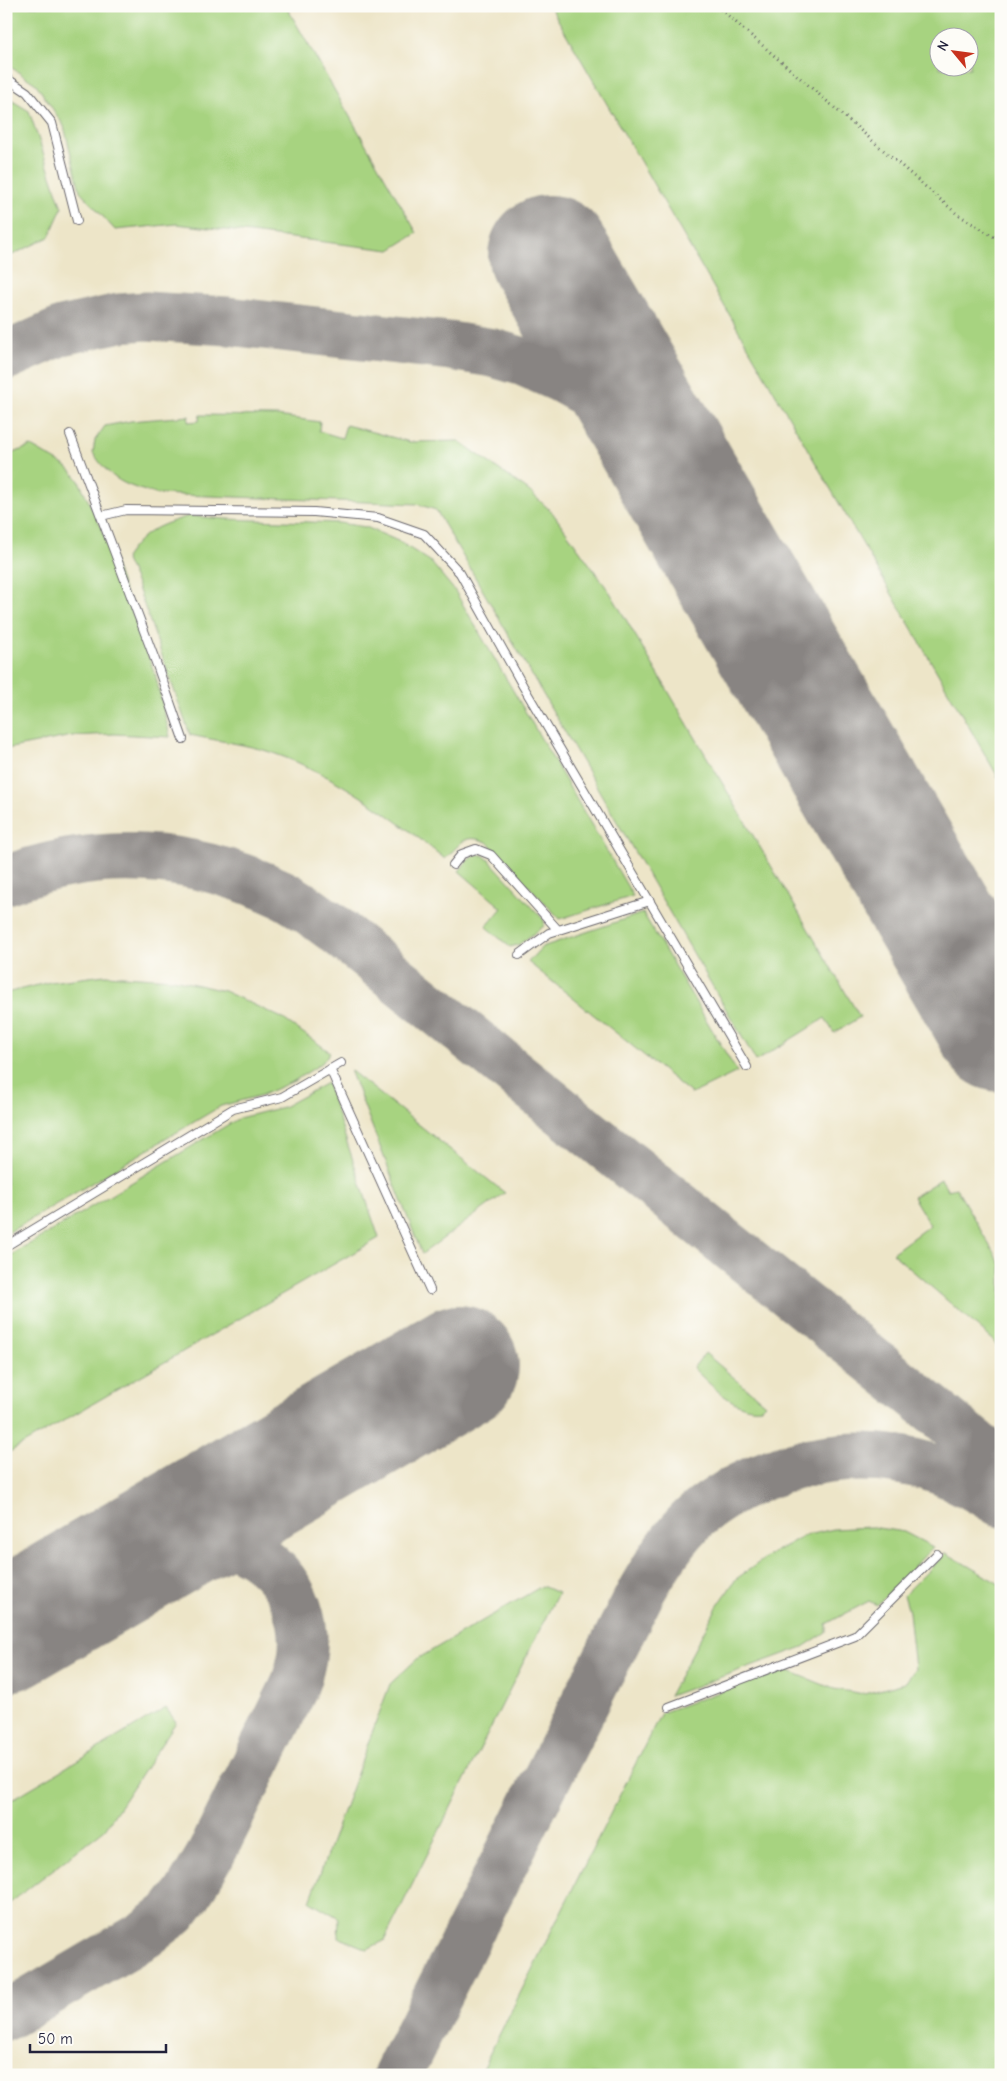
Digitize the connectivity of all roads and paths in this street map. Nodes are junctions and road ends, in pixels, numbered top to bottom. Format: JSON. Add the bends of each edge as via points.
{"nodes":[{"id":1,"x":717,"y":6,"type":"edge"},
{"id":2,"x":6,"y":78,"type":"edge"},
{"id":3,"x":77,"y":220,"type":"dead end"},
{"id":4,"x":1001,"y":241,"type":"edge"},
{"id":5,"x":70,"y":434,"type":"dead end"},
{"id":6,"x":101,"y":516,"type":"junction"},
{"id":7,"x":182,"y":739,"type":"dead end"},
{"id":8,"x":453,"y":865,"type":"dead end"},
{"id":9,"x":650,"y":901,"type":"junction"},
{"id":10,"x":558,"y":930,"type":"junction"},
{"id":11,"x":519,"y":955,"type":"dead end"},
{"id":12,"x":341,"y":1062,"type":"dead end"},
{"id":13,"x":747,"y":1067,"type":"dead end"},
{"id":14,"x":330,"y":1069,"type":"junction"},
{"id":15,"x":6,"y":1246,"type":"edge"},
{"id":16,"x":430,"y":1290,"type":"dead end"},
{"id":17,"x":937,"y":1554,"type":"dead end"},
{"id":18,"x":668,"y":1707,"type":"dead end"}],
"edges":[{"from":1,"to":4,"type":"path","via":[[957,214]]},
{"from":2,"to":3,"type":"lane","via":[[27,92],[52,123]]},
{"from":5,"to":6,"type":"lane"},
{"from":6,"to":7,"type":"lane"},
{"from":6,"to":9,"type":"lane","via":[[126,510],[314,512],[378,518],[424,534],[460,573]]},
{"from":8,"to":10,"type":"lane","via":[[462,854],[476,849],[491,855]]},
{"from":9,"to":10,"type":"lane"},
{"from":9,"to":13,"type":"lane"},
{"from":10,"to":11,"type":"lane"},
{"from":12,"to":14,"type":"lane"},
{"from":14,"to":15,"type":"lane","via":[[282,1097],[233,1109]]},
{"from":14,"to":16,"type":"lane"},
{"from":17,"to":18,"type":"lane","via":[[854,1636]]}]}
